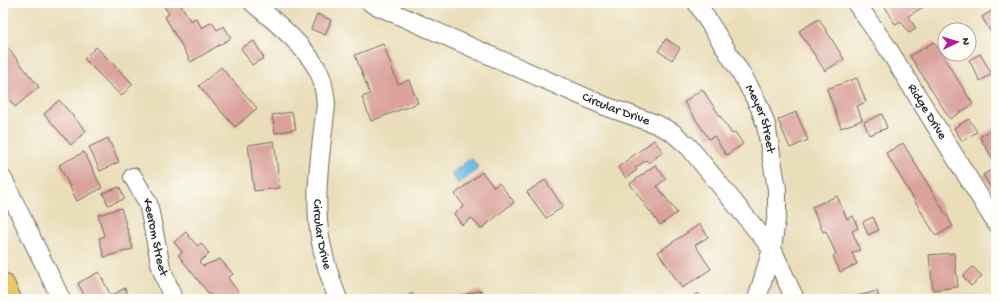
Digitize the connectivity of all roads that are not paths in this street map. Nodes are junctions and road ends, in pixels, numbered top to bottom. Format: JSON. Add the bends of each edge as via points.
{"nodes":[{"id":1,"x":253,"y":3,"type":"edge"},
{"id":2,"x":371,"y":3,"type":"edge"},
{"id":3,"x":697,"y":3,"type":"edge"},
{"id":4,"x":856,"y":3,"type":"edge"},
{"id":5,"x":133,"y":177,"type":"dead end"},
{"id":6,"x":3,"y":179,"type":"edge"},
{"id":7,"x":996,"y":223,"type":"edge"},
{"id":8,"x":772,"y":249,"type":"junction"},
{"id":9,"x":3,"y":284,"type":"edge"},
{"id":10,"x":10,"y":299,"type":"edge"},
{"id":11,"x":61,"y":299,"type":"edge"},
{"id":12,"x":173,"y":299,"type":"edge"},
{"id":13,"x":338,"y":299,"type":"edge"},
{"id":14,"x":756,"y":299,"type":"edge"},
{"id":15,"x":795,"y":299,"type":"edge"}],
"edges":[{"from":1,"to":13,"type":"street","name":"Circular Drive","via":[[296,42],[321,76],[326,104],[318,186],[318,222],[329,274]]},
{"from":2,"to":8,"type":"street","name":"Circular Drive","via":[[605,106],[672,132],[689,147]]},
{"from":3,"to":8,"type":"street","name":"Meyer Street","via":[[747,83],[766,125],[777,189]]},
{"from":4,"to":7,"type":"street","name":"Ridge Drive","via":[[891,54]]},
{"from":5,"to":12,"type":"street","name":"Keerom Street","via":[[148,203],[162,267]]},
{"from":6,"to":11,"type":"street"},
{"from":8,"to":14,"type":"street"},
{"from":8,"to":15,"type":"street","name":"Circular Drive"},
{"from":9,"to":10,"type":"highway"}]}
